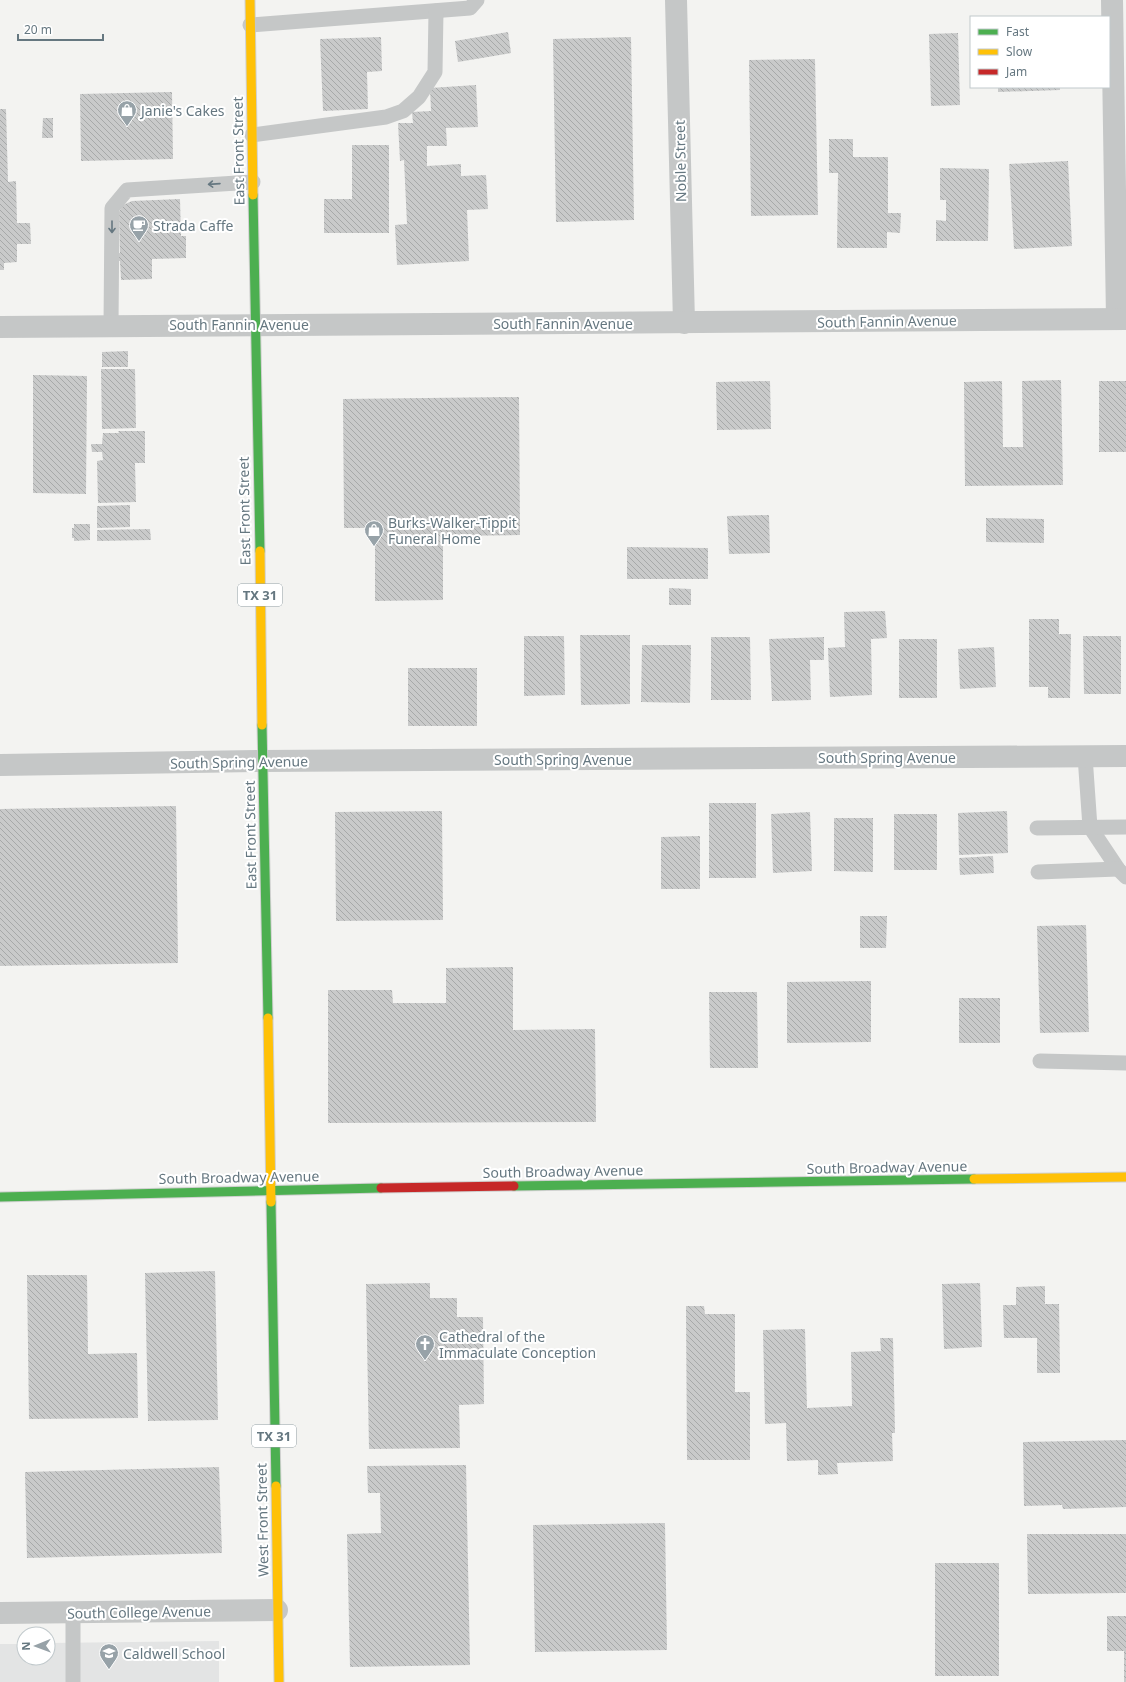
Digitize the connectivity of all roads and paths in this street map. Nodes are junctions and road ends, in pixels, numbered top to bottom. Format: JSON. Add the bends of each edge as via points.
{"nodes":[{"id":1,"x":250,"y":0,"type":"edge"},
{"id":2,"x":477,"y":0,"type":"edge"},
{"id":3,"x":676,"y":0,"type":"edge"},
{"id":4,"x":1112,"y":0,"type":"edge"},
{"id":5,"x":436,"y":11,"type":"junction"},
{"id":6,"x":250,"y":25,"type":"junction"},
{"id":7,"x":252,"y":135,"type":"junction"},
{"id":8,"x":253,"y":182,"type":"junction"},
{"id":9,"x":1122,"y":319,"type":"edge"},
{"id":10,"x":684,"y":323,"type":"junction"},
{"id":11,"x":255,"y":324,"type":"junction"},
{"id":12,"x":112,"y":325,"type":"junction"},
{"id":13,"x":0,"y":327,"type":"edge"},
{"id":14,"x":1085,"y":756,"type":"junction"},
{"id":15,"x":1126,"y":756,"type":"edge"},
{"id":16,"x":262,"y":761,"type":"junction"},
{"id":17,"x":0,"y":765,"type":"edge"},
{"id":18,"x":1090,"y":827,"type":"junction"},
{"id":19,"x":1126,"y":827,"type":"edge"},
{"id":20,"x":1037,"y":828,"type":"dead end"},
{"id":21,"x":1038,"y":872,"type":"dead end"},
{"id":22,"x":1122,"y":873,"type":"edge"},
{"id":23,"x":1040,"y":1062,"type":"dead end"},
{"id":24,"x":1126,"y":1063,"type":"edge"},
{"id":25,"x":1126,"y":1177,"type":"edge"},
{"id":26,"x":270,"y":1190,"type":"junction"},
{"id":27,"x":0,"y":1197,"type":"edge"},
{"id":28,"x":277,"y":1610,"type":"junction"},
{"id":29,"x":0,"y":1613,"type":"edge"},
{"id":30,"x":73,"y":1613,"type":"junction"},
{"id":31,"x":73,"y":1682,"type":"edge"},
{"id":32,"x":278,"y":1682,"type":"edge"}],
"edges":[{"from":1,"to":6,"type":"main road","name":"East Front Street","number":"TX 31"},
{"from":2,"to":5,"type":"lane","via":[[470,8]]},
{"from":3,"to":10,"type":"street","name":"Noble Street"},
{"from":4,"to":9,"type":"street"},
{"from":5,"to":6,"type":"lane"},
{"from":5,"to":7,"type":"lane","via":[[435,72],[419,97],[402,111],[386,118]]},
{"from":6,"to":7,"type":"main road","name":"East Front Street","number":"TX 31"},
{"from":7,"to":8,"type":"main road","name":"East Front Street","number":"TX 31"},
{"from":8,"to":11,"type":"main road","name":"East Front Street","number":"TX 31"},
{"from":8,"to":12,"type":"lane","one_way":true,"via":[[126,190],[112,208]]},
{"from":9,"to":10,"type":"street","name":"South Fannin Avenue"},
{"from":10,"to":11,"type":"street","name":"South Fannin Avenue"},
{"from":11,"to":12,"type":"street","name":"South Fannin Avenue"},
{"from":11,"to":16,"type":"main road","name":"East Front Street","number":"TX 31"},
{"from":12,"to":13,"type":"street","name":"South Fannin Avenue"},
{"from":14,"to":15,"type":"street","name":"South Spring Avenue"},
{"from":14,"to":16,"type":"street","name":"South Spring Avenue"},
{"from":14,"to":18,"type":"lane"},
{"from":16,"to":17,"type":"street","name":"South Spring Avenue"},
{"from":16,"to":26,"type":"main road","name":"East Front Street","number":"TX 31"},
{"from":18,"to":19,"type":"lane"},
{"from":18,"to":20,"type":"lane"},
{"from":18,"to":22,"type":"lane"},
{"from":21,"to":22,"type":"lane"},
{"from":23,"to":24,"type":"lane"},
{"from":25,"to":26,"type":"main road","name":"South Broadway Avenue"},
{"from":26,"to":27,"type":"main road","name":"South Broadway Avenue"},
{"from":26,"to":28,"type":"main road","name":"West Front Street","number":"TX 31"},
{"from":28,"to":30,"type":"street","name":"South College Avenue"},
{"from":28,"to":32,"type":"main road","name":"West Front Street","number":"TX 31"},
{"from":29,"to":30,"type":"street","name":"South College Avenue"},
{"from":30,"to":31,"type":"lane"}]}
